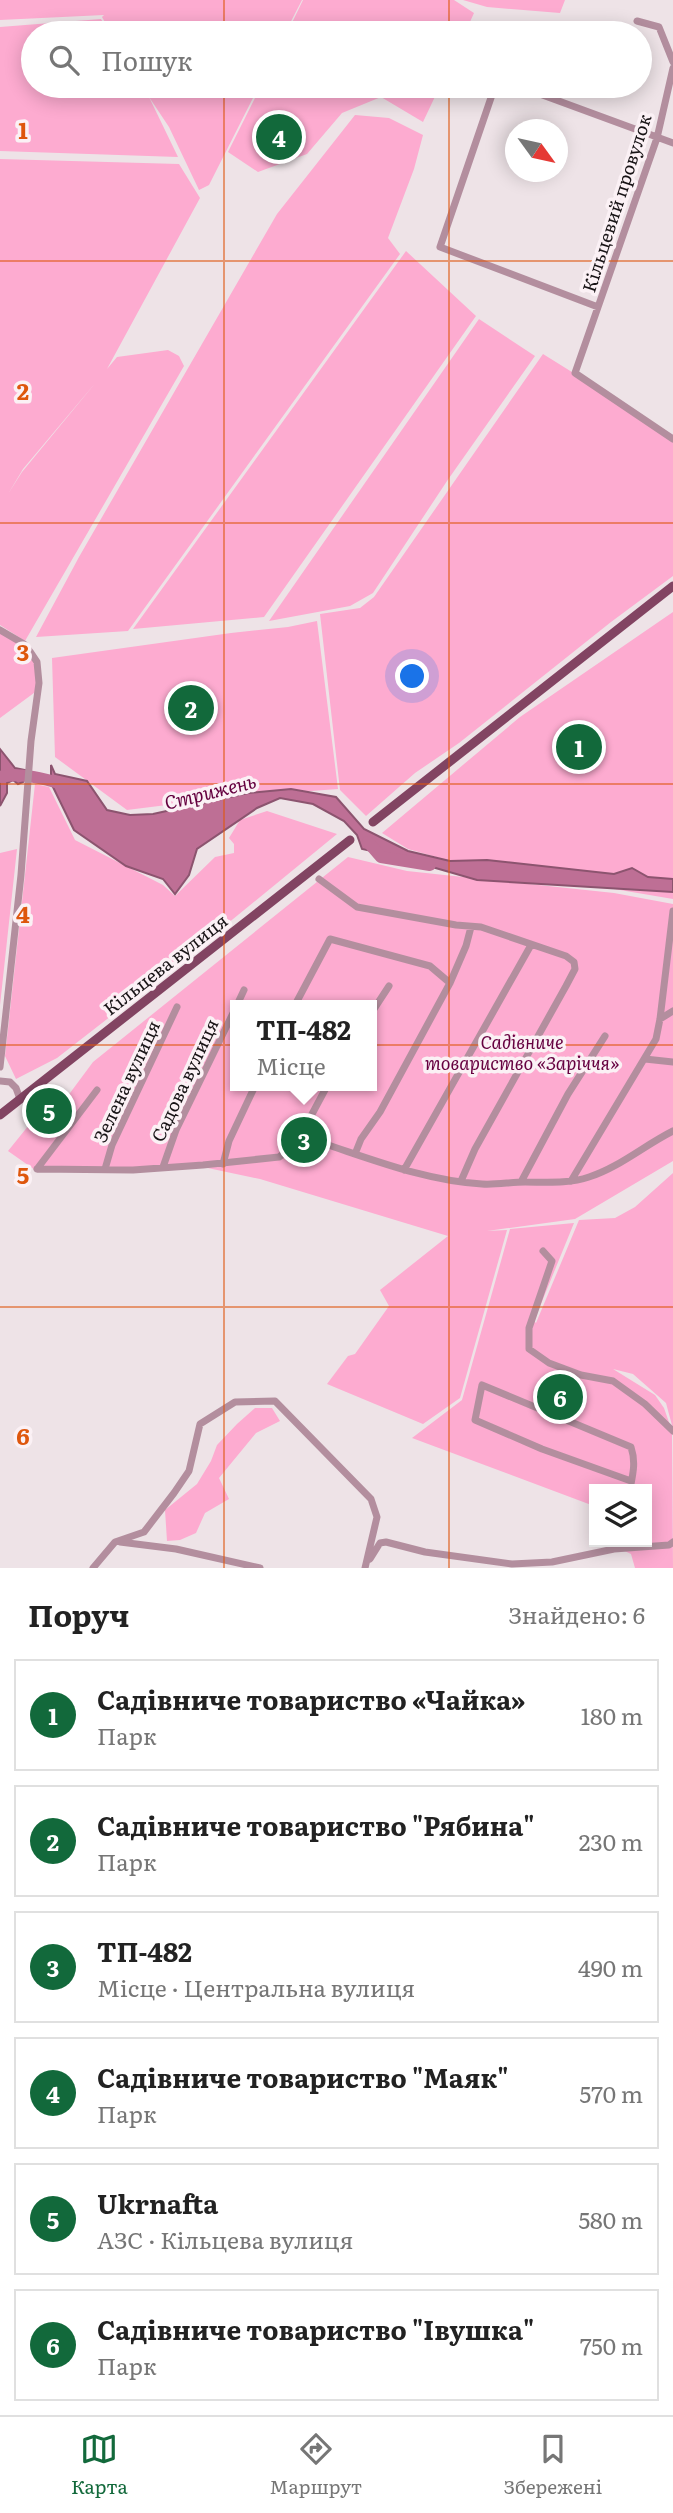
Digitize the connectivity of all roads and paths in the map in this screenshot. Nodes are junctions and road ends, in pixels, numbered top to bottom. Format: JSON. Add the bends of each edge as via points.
{"nodes":[{"id":1,"x":652,"y":25,"type":"edge"},
{"id":2,"x":673,"y":62,"type":"edge"},
{"id":3,"x":673,"y":68,"type":"edge"},
{"id":4,"x":491,"y":98,"type":"edge"},
{"id":5,"x":550,"y":98,"type":"edge"},
{"id":6,"x":657,"y":138,"type":"junction"},
{"id":7,"x":673,"y":143,"type":"edge"},
{"id":8,"x":598,"y":307,"type":"junction"},
{"id":9,"x":673,"y":439,"type":"edge"},
{"id":10,"x":673,"y":586,"type":"edge"},
{"id":11,"x":0,"y":630,"type":"edge"},
{"id":12,"x":373,"y":821,"type":"dead end"},
{"id":13,"x":350,"y":840,"type":"dead end"},
{"id":14,"x":319,"y":879,"type":"dead end"},
{"id":15,"x":673,"y":911,"type":"edge"},
{"id":16,"x":471,"y":927,"type":"junction"},
{"id":17,"x":531,"y":945,"type":"junction"},
{"id":18,"x":450,"y":983,"type":"junction"},
{"id":19,"x":389,"y":986,"type":"dead end"},
{"id":20,"x":244,"y":990,"type":"dead end"},
{"id":21,"x":239,"y":1000,"type":"edge"},
{"id":22,"x":298,"y":1000,"type":"edge"},
{"id":23,"x":377,"y":1004,"type":"edge"},
{"id":24,"x":177,"y":1007,"type":"dead end"},
{"id":25,"x":673,"y":1011,"type":"edge"},
{"id":26,"x":230,"y":1018,"type":"edge"},
{"id":27,"x":660,"y":1019,"type":"junction"},
{"id":28,"x":605,"y":1036,"type":"dead end"},
{"id":29,"x":645,"y":1059,"type":"junction"},
{"id":30,"x":673,"y":1062,"type":"edge"},
{"id":31,"x":0,"y":1065,"type":"edge"},
{"id":32,"x":0,"y":1082,"type":"edge"},
{"id":33,"x":10,"y":1082,"type":"junction"},
{"id":34,"x":97,"y":1090,"type":"dead end"},
{"id":35,"x":254,"y":1091,"type":"edge"},
{"id":36,"x":324,"y":1091,"type":"edge"},
{"id":37,"x":20,"y":1098,"type":"junction"},
{"id":38,"x":0,"y":1115,"type":"edge"},
{"id":39,"x":673,"y":1131,"type":"edge"},
{"id":40,"x":295,"y":1146,"type":"junction"},
{"id":41,"x":355,"y":1154,"type":"junction"},
{"id":42,"x":223,"y":1164,"type":"junction"},
{"id":43,"x":163,"y":1167,"type":"junction"},
{"id":44,"x":105,"y":1169,"type":"junction"},
{"id":45,"x":404,"y":1170,"type":"junction"},
{"id":46,"x":461,"y":1181,"type":"junction"},
{"id":47,"x":571,"y":1181,"type":"junction"},
{"id":48,"x":521,"y":1182,"type":"junction"},
{"id":49,"x":544,"y":1251,"type":"dead end"},
{"id":50,"x":673,"y":1431,"type":"edge"},
{"id":51,"x":631,"y":1485,"type":"edge"},
{"id":52,"x":115,"y":1542,"type":"junction"},
{"id":53,"x":673,"y":1542,"type":"edge"},
{"id":54,"x":612,"y":1547,"type":"edge"},
{"id":55,"x":641,"y":1547,"type":"edge"},
{"id":56,"x":93,"y":1568,"type":"edge"},
{"id":57,"x":260,"y":1568,"type":"edge"},
{"id":58,"x":365,"y":1568,"type":"edge"}],
"edges":[{"from":1,"to":2,"type":"street","via":[[659,27]]},
{"from":3,"to":6,"type":"street","name":"Кільцевий провулок"},
{"from":4,"to":8,"type":"street","name":"Кільцевий провулок","via":[[440,247]]},
{"from":5,"to":6,"type":"street"},
{"from":6,"to":7,"type":"street"},
{"from":6,"to":8,"type":"street","name":"Кільцевий провулок"},
{"from":8,"to":9,"type":"street","name":"Кільцевий провулок","via":[[575,373]]},
{"from":10,"to":12,"type":"main road"},
{"from":11,"to":31,"type":"street","via":[[24,644],[37,662],[39,682]]},
{"from":13,"to":37,"type":"main road","name":"Кільцева вулиця"},
{"from":14,"to":16,"type":"street","via":[[357,908]]},
{"from":15,"to":27,"type":"street"},
{"from":16,"to":17,"type":"street","via":[[494,930]]},
{"from":16,"to":18,"type":"street"},
{"from":17,"to":45,"type":"street"},
{"from":17,"to":46,"type":"street","via":[[558,953],[574,962],[575,969]]},
{"from":18,"to":22,"type":"street","via":[[430,966],[330,939]]},
{"from":18,"to":41,"type":"street"},
{"from":19,"to":23,"type":"street"},
{"from":20,"to":21,"type":"street","name":"Садова вулиця"},
{"from":24,"to":44,"type":"street","name":"Зелена вулиця"},
{"from":25,"to":27,"type":"street"},
{"from":26,"to":43,"type":"street","name":"Садова вулиця"},
{"from":27,"to":29,"type":"street"},
{"from":28,"to":48,"type":"street"},
{"from":29,"to":30,"type":"street"},
{"from":29,"to":47,"type":"street"},
{"from":31,"to":33,"type":"street"},
{"from":32,"to":33,"type":"street"},
{"from":33,"to":37,"type":"street"},
{"from":34,"to":44,"type":"street","via":[[37,1169]]},
{"from":35,"to":42,"type":"street"},
{"from":36,"to":40,"type":"street"},
{"from":37,"to":38,"type":"main road","name":"Кільцева вулиця"},
{"from":39,"to":47,"type":"street","via":[[604,1172]]},
{"from":40,"to":41,"type":"street","via":[[322,1143]]},
{"from":40,"to":42,"type":"street","via":[[279,1157]]},
{"from":41,"to":45,"type":"street"},
{"from":42,"to":43,"type":"street"},
{"from":43,"to":44,"type":"street"},
{"from":45,"to":46,"type":"street"},
{"from":46,"to":48,"type":"street"},
{"from":47,"to":48,"type":"street"},
{"from":49,"to":50,"type":"street","via":[[552,1261],[529,1328],[529,1349],[549,1363],[613,1381]]},
{"from":51,"to":51,"type":"street","via":[[635,1458],[631,1447],[482,1385],[475,1420]]},
{"from":52,"to":56,"type":"street"},
{"from":52,"to":57,"type":"street","via":[[176,1549]]},
{"from":52,"to":58,"type":"street","via":[[144,1532],[189,1471],[200,1424],[235,1402],[275,1401],[371,1499],[377,1517]]},
{"from":53,"to":55,"type":"street"},
{"from":54,"to":58,"type":"street","via":[[552,1562],[512,1564],[386,1542],[375,1549]]}]}
